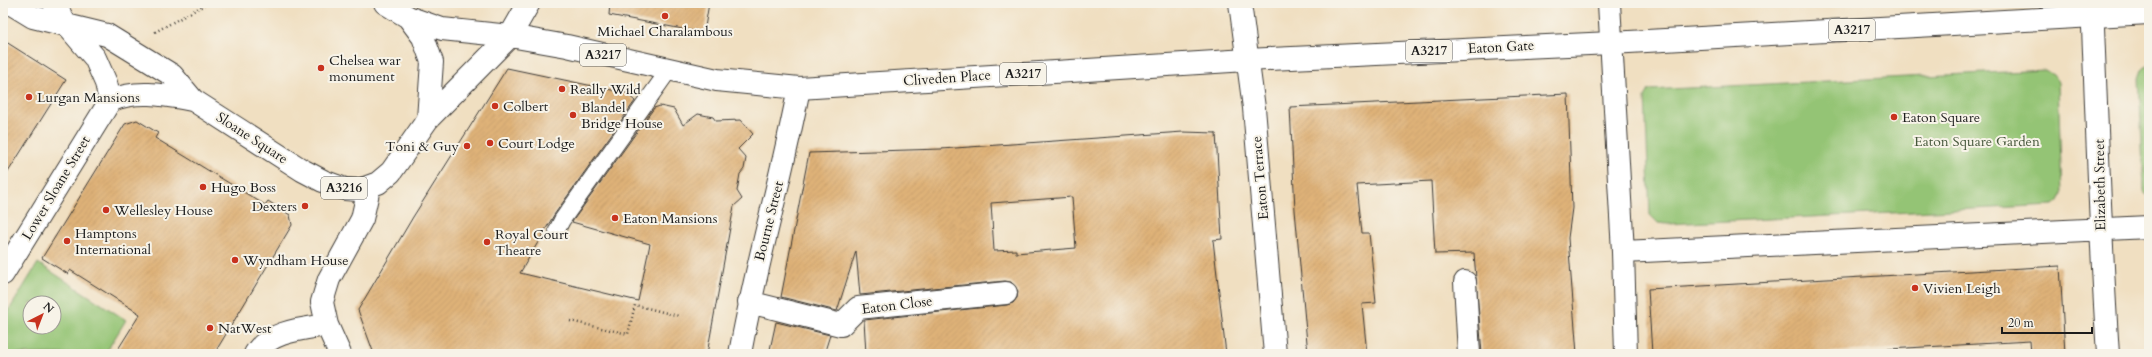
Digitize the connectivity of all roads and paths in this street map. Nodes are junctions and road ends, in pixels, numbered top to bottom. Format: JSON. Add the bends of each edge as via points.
{"nodes":[{"id":1,"x":10,"y":3,"type":"edge"},
{"id":2,"x":54,"y":3,"type":"edge"},
{"id":3,"x":208,"y":3,"type":"edge"},
{"id":4,"x":385,"y":3,"type":"edge"},
{"id":5,"x":529,"y":3,"type":"edge"},
{"id":6,"x":1240,"y":3,"type":"edge"},
{"id":7,"x":1608,"y":3,"type":"edge"},
{"id":8,"x":2093,"y":10,"type":"edge"},
{"id":9,"x":2149,"y":13,"type":"edge"},
{"id":10,"x":408,"y":17,"type":"junction"},
{"id":11,"x":65,"y":23,"type":"junction"},
{"id":12,"x":152,"y":36,"type":"dead end"},
{"id":13,"x":510,"y":36,"type":"junction"},
{"id":14,"x":1611,"y":43,"type":"junction"},
{"id":15,"x":1247,"y":60,"type":"junction"},
{"id":16,"x":669,"y":70,"type":"junction"},
{"id":17,"x":799,"y":88,"type":"junction"},
{"id":18,"x":193,"y":100,"type":"junction"},
{"id":19,"x":110,"y":101,"type":"junction"},
{"id":20,"x":428,"y":119,"type":"junction"},
{"id":21,"x":369,"y":188,"type":"junction"},
{"id":22,"x":2149,"y":227,"type":"edge"},
{"id":23,"x":2100,"y":229,"type":"junction"},
{"id":24,"x":557,"y":230,"type":"dead end"},
{"id":25,"x":1623,"y":252,"type":"junction"},
{"id":26,"x":3,"y":274,"type":"edge"},
{"id":27,"x":1465,"y":282,"type":"dead end"},
{"id":28,"x":1006,"y":293,"type":"dead end"},
{"id":29,"x":749,"y":302,"type":"junction"},
{"id":30,"x":679,"y":316,"type":"dead end"},
{"id":31,"x":570,"y":321,"type":"dead end"},
{"id":32,"x":327,"y":324,"type":"junction"},
{"id":33,"x":255,"y":354,"type":"edge"},
{"id":34,"x":340,"y":354,"type":"edge"},
{"id":35,"x":740,"y":354,"type":"edge"},
{"id":36,"x":1275,"y":354,"type":"edge"},
{"id":37,"x":1469,"y":354,"type":"edge"},
{"id":38,"x":1626,"y":354,"type":"edge"},
{"id":39,"x":2108,"y":354,"type":"edge"}],
"edges":[{"from":1,"to":11,"type":"main road","name":"Sloane Square","via":[[33,17]]},
{"from":2,"to":11,"type":"main road"},
{"from":3,"to":12,"type":"path","via":[[155,31]]},
{"from":4,"to":10,"type":"main road"},
{"from":5,"to":13,"type":"main road"},
{"from":6,"to":15,"type":"main road","name":"Eaton Terrace"},
{"from":7,"to":14,"type":"main road"},
{"from":8,"to":9,"type":"main road","number":"A3217"},
{"from":8,"to":14,"type":"main road","number":"A3217"},
{"from":8,"to":23,"type":"main road","name":"Elizabeth Street","via":[[2100,159]]},
{"from":10,"to":13,"type":"main road","number":"A3217","via":[[442,29]]},
{"from":10,"to":20,"type":"main road","via":[[423,37],[432,62]]},
{"from":11,"to":18,"type":"main road","name":"Sloane Square","number":"A3216","via":[[107,35],[172,75]]},
{"from":11,"to":19,"type":"main road","via":[[95,58],[106,83]]},
{"from":13,"to":16,"type":"main road","number":"A3217","via":[[567,46]]},
{"from":13,"to":20,"type":"main road"},
{"from":14,"to":15,"type":"main road","name":"Eaton Gate","number":"A3217"},
{"from":14,"to":25,"type":"main road"},
{"from":15,"to":17,"type":"main road","name":"Cliveden Place","number":"A3217"},
{"from":15,"to":36,"type":"main road","name":"Eaton Terrace","via":[[1254,108]]},
{"from":16,"to":17,"type":"main road","name":"Cliveden Place","number":"A3217","via":[[758,85]]},
{"from":16,"to":24,"type":"lane","via":[[566,213]]},
{"from":17,"to":29,"type":"main road","name":"Bourne Street"},
{"from":18,"to":19,"type":"main road","number":"A3216","via":[[138,94]]},
{"from":18,"to":21,"type":"main road","name":"Sloane Square","number":"A3216","via":[[323,181],[345,189]]},
{"from":19,"to":26,"type":"main road","name":"Lower Sloane Street"},
{"from":20,"to":21,"type":"main road","number":"A3216","via":[[390,172]]},
{"from":21,"to":32,"type":"main road","via":[[362,219],[324,291],[322,302]]},
{"from":22,"to":23,"type":"main road"},
{"from":23,"to":25,"type":"main road"},
{"from":23,"to":39,"type":"main road","name":"Elizabeth Street"},
{"from":25,"to":38,"type":"main road"},
{"from":27,"to":37,"type":"main road"},
{"from":28,"to":29,"type":"main road","name":"Eaton Close","via":[[858,308],[841,325]]},
{"from":29,"to":35,"type":"main road","name":"Bourne Street"},
{"from":30,"to":31,"type":"path","via":[[635,306],[628,334]]},
{"from":32,"to":33,"type":"main road","via":[[276,337],[259,347]]},
{"from":32,"to":34,"type":"main road"}]}
